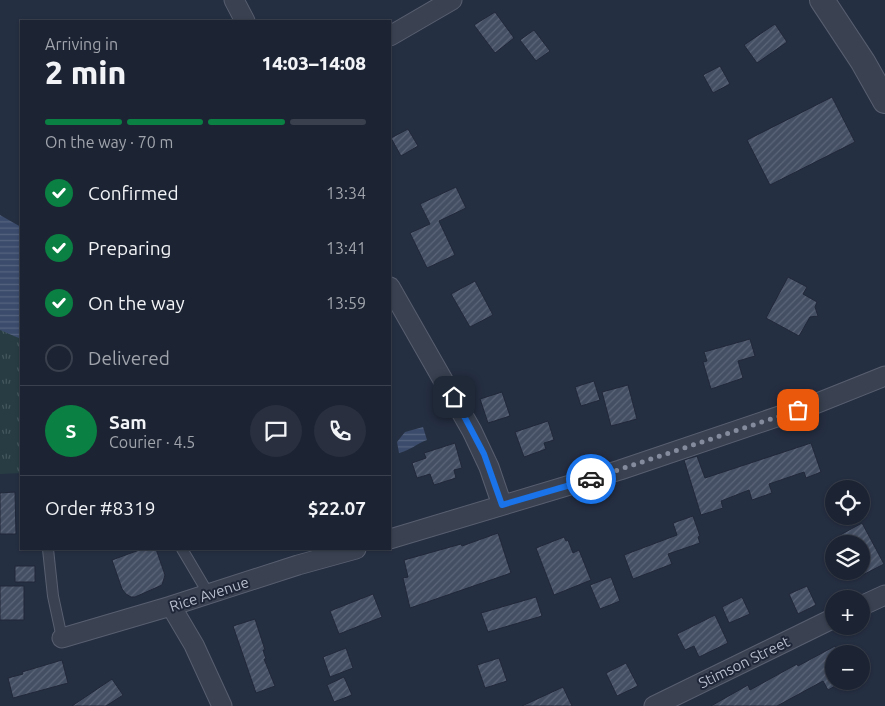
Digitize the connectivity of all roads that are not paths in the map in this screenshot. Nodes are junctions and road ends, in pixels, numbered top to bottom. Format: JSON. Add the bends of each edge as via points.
{"nodes":[{"id":1,"x":234,"y":0,"type":"edge"},
{"id":2,"x":452,"y":0,"type":"edge"},
{"id":3,"x":822,"y":0,"type":"edge"},
{"id":4,"x":244,"y":20,"type":"edge"},
{"id":5,"x":391,"y":35,"type":"edge"},
{"id":6,"x":885,"y":101,"type":"edge"},
{"id":7,"x":391,"y":289,"type":"edge"},
{"id":8,"x":885,"y":376,"type":"edge"},
{"id":9,"x":502,"y":505,"type":"junction"},
{"id":10,"x":391,"y":539,"type":"edge"},
{"id":11,"x":48,"y":550,"type":"edge"},
{"id":12,"x":183,"y":550,"type":"edge"},
{"id":13,"x":353,"y":550,"type":"edge"},
{"id":14,"x":208,"y":593,"type":"junction"},
{"id":15,"x":885,"y":595,"type":"edge"},
{"id":16,"x":870,"y":602,"type":"edge"},
{"id":17,"x":172,"y":606,"type":"junction"},
{"id":18,"x":825,"y":622,"type":"edge"},
{"id":19,"x":62,"y":638,"type":"joint"},
{"id":20,"x":222,"y":706,"type":"edge"},
{"id":21,"x":654,"y":706,"type":"edge"}],
"edges":[{"from":1,"to":4,"type":"street"},
{"from":2,"to":5,"type":"street"},
{"from":3,"to":6,"type":"street"},
{"from":7,"to":9,"type":"street","via":[[472,431]]},
{"from":8,"to":9,"type":"street","via":[[769,420]]},
{"from":9,"to":10,"type":"street"},
{"from":11,"to":19,"type":"lane"},
{"from":12,"to":14,"type":"lane"},
{"from":13,"to":14,"type":"street","name":"Rice Avenue"},
{"from":14,"to":17,"type":"street","name":"Rice Avenue"},
{"from":15,"to":16,"type":"street"},
{"from":17,"to":19,"type":"street","name":"Rice Avenue"},
{"from":17,"to":20,"type":"street"},
{"from":18,"to":21,"type":"street","name":"Stimson Street"}]}
